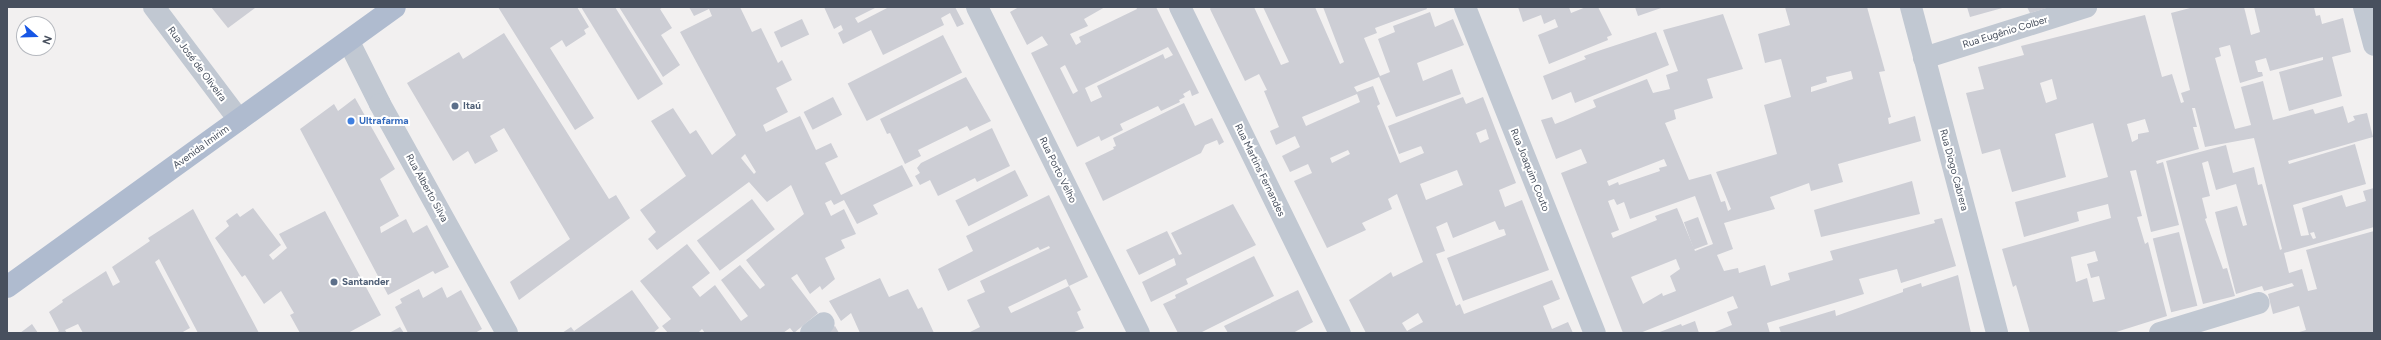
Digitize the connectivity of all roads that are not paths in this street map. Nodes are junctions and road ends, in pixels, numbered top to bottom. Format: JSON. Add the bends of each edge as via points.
{"nodes":[{"id":1,"x":154,"y":7,"type":"edge"},
{"id":2,"x":395,"y":7,"type":"edge"},
{"id":3,"x":977,"y":7,"type":"edge"},
{"id":4,"x":1180,"y":7,"type":"edge"},
{"id":5,"x":1465,"y":7,"type":"edge"},
{"id":6,"x":1911,"y":7,"type":"edge"},
{"id":7,"x":2086,"y":7,"type":"edge"},
{"id":8,"x":2364,"y":7,"type":"edge"},
{"id":9,"x":349,"y":42,"type":"junction"},
{"id":10,"x":2374,"y":45,"type":"edge"},
{"id":11,"x":1924,"y":58,"type":"junction"},
{"id":12,"x":239,"y":120,"type":"junction"},
{"id":13,"x":7,"y":287,"type":"edge"},
{"id":14,"x":2259,"y":303,"type":"dead end"},
{"id":15,"x":507,"y":333,"type":"edge"},
{"id":16,"x":1139,"y":333,"type":"edge"},
{"id":17,"x":1340,"y":333,"type":"edge"},
{"id":18,"x":1595,"y":333,"type":"edge"},
{"id":19,"x":1997,"y":333,"type":"edge"},
{"id":20,"x":2160,"y":333,"type":"edge"}],
"edges":[{"from":1,"to":12,"type":"street","name":"Rua José de Oliveira"},
{"from":2,"to":9,"type":"main road","name":"Avenida Imirim"},
{"from":3,"to":16,"type":"street","name":"Rua Porto Velho"},
{"from":4,"to":17,"type":"street","name":"Rua Martins Fernandes"},
{"from":5,"to":18,"type":"street","name":"Rua Joaquim Couto"},
{"from":6,"to":11,"type":"street","name":"Rua Diogo Cabrera"},
{"from":7,"to":11,"type":"street","name":"Rua Eugênio Colber"},
{"from":8,"to":10,"type":"street"},
{"from":9,"to":12,"type":"main road","name":"Avenida Imirim"},
{"from":9,"to":15,"type":"street","name":"Rua Alberto Silva","via":[[380,104]]},
{"from":11,"to":19,"type":"street","name":"Rua Diogo Cabrera"},
{"from":12,"to":13,"type":"main road","name":"Avenida Imirim"},
{"from":14,"to":20,"type":"street"}]}
